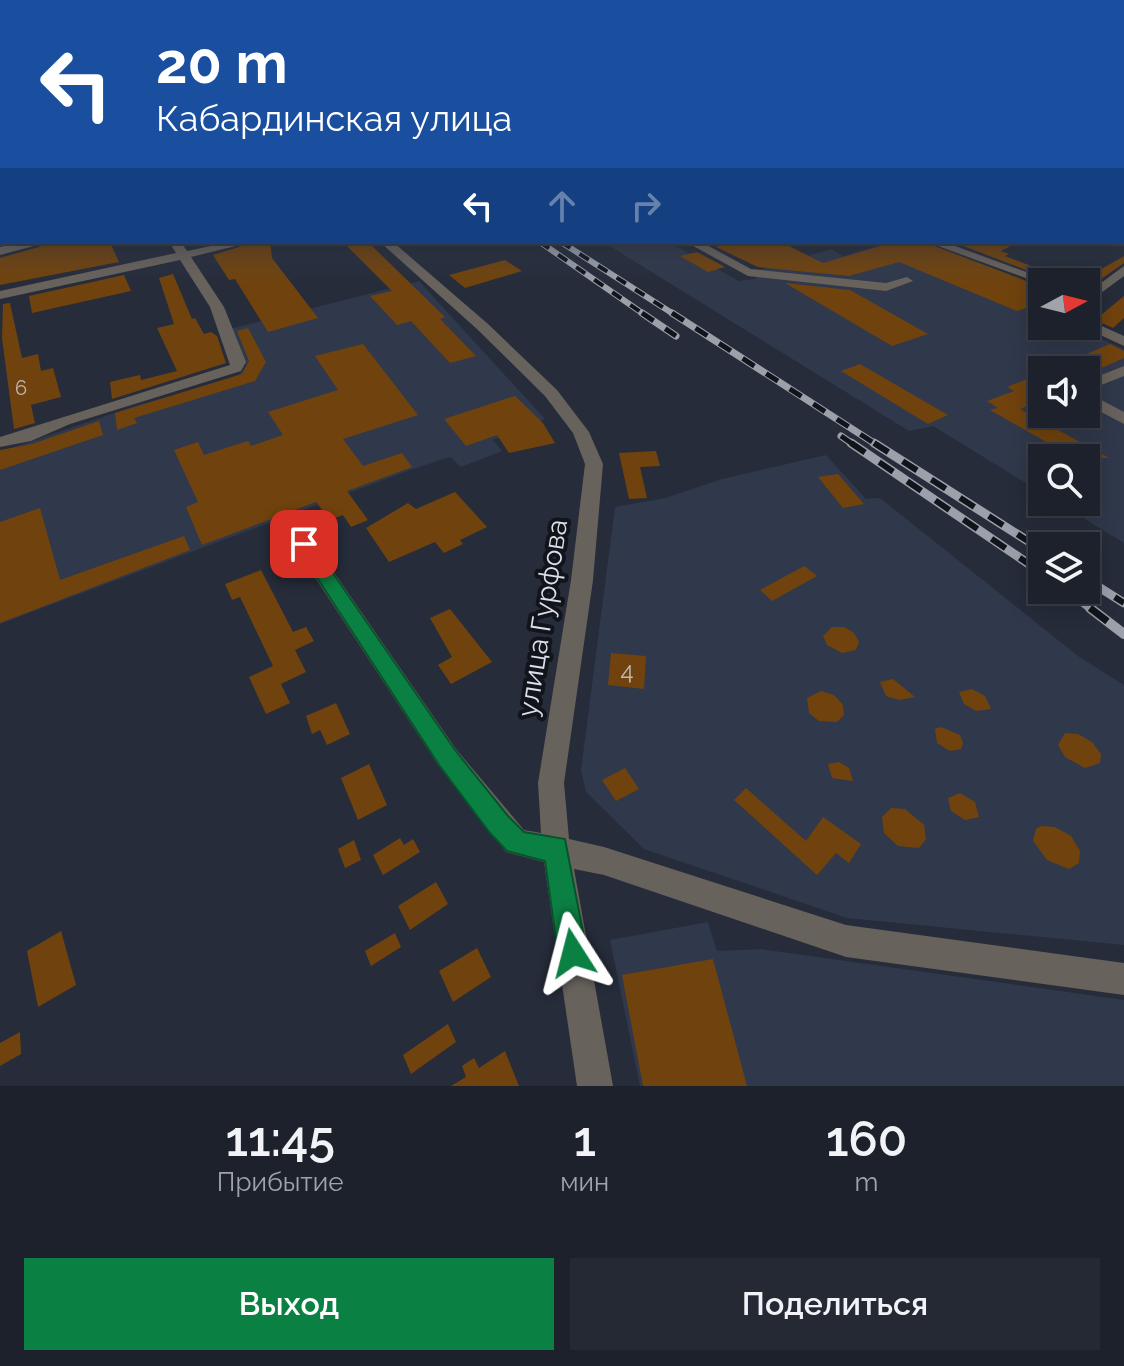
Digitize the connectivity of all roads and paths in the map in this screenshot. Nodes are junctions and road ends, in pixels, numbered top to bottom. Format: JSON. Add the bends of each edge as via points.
{"nodes":[{"id":1,"x":33,"y":244,"type":"edge"},
{"id":2,"x":224,"y":244,"type":"edge"},
{"id":3,"x":388,"y":244,"type":"edge"},
{"id":4,"x":696,"y":244,"type":"edge"},
{"id":5,"x":939,"y":244,"type":"edge"},
{"id":6,"x":179,"y":248,"type":"edge"},
{"id":7,"x":0,"y":251,"type":"edge"},
{"id":8,"x":1124,"y":270,"type":"edge"},
{"id":9,"x":1028,"y":275,"type":"edge"},
{"id":10,"x":907,"y":281,"type":"dead end"},
{"id":11,"x":1100,"y":288,"type":"edge"},
{"id":12,"x":0,"y":295,"type":"edge"},
{"id":13,"x":1100,"y":330,"type":"edge"},
{"id":14,"x":1124,"y":342,"type":"edge"},
{"id":15,"x":1124,"y":371,"type":"edge"},
{"id":16,"x":1100,"y":380,"type":"edge"},
{"id":17,"x":1100,"y":405,"type":"edge"},
{"id":18,"x":1124,"y":419,"type":"edge"},
{"id":19,"x":0,"y":442,"type":"edge"},
{"id":20,"x":288,"y":521,"type":"dead end"},
{"id":21,"x":556,"y":849,"type":"junction"},
{"id":22,"x":1124,"y":979,"type":"edge"},
{"id":23,"x":595,"y":1086,"type":"edge"}],
"edges":[{"from":1,"to":7,"type":"street"},
{"from":2,"to":6,"type":"street"},
{"from":3,"to":21,"type":"street","name":"улица Гурфова","via":[[551,393],[591,453],[595,482],[552,761]]},
{"from":4,"to":10,"type":"street","via":[[748,272],[886,287]]},
{"from":5,"to":9,"type":"street"},
{"from":6,"to":12,"type":"street"},
{"from":6,"to":19,"type":"street","via":[[217,307],[239,362],[236,368]]},
{"from":8,"to":11,"type":"street"},
{"from":13,"to":14,"type":"street"},
{"from":15,"to":16,"type":"street"},
{"from":17,"to":18,"type":"street"},
{"from":20,"to":21,"type":"street","via":[[447,757],[499,824],[516,842]]},
{"from":21,"to":22,"type":"street","via":[[846,941]]},
{"from":21,"to":23,"type":"street","name":"улица Гурфова"}]}
